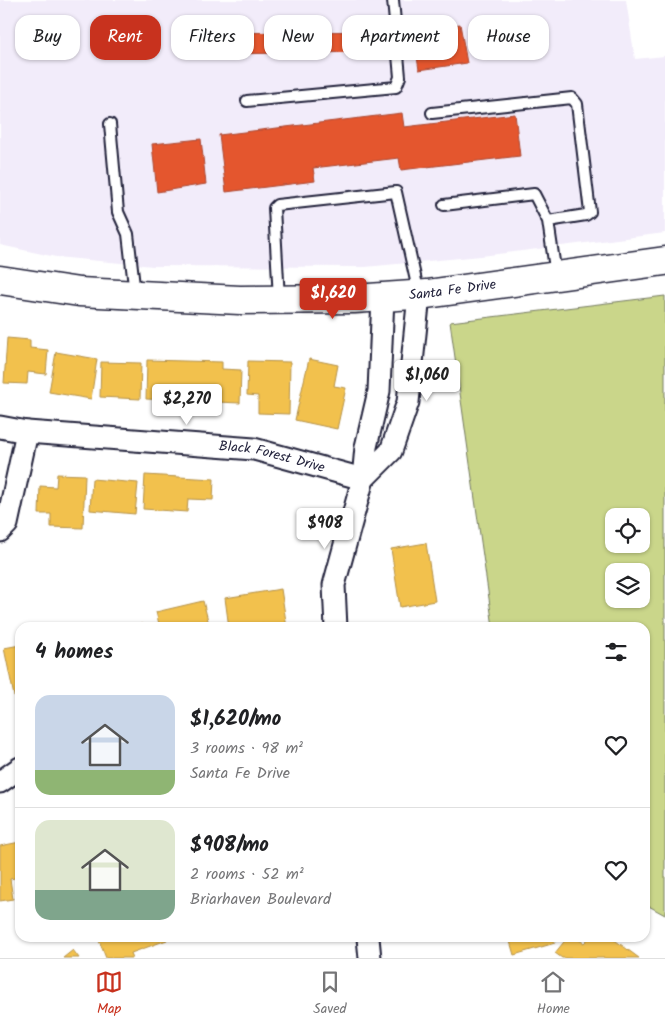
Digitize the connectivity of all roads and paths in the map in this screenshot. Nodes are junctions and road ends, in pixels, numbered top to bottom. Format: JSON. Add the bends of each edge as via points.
{"nodes":[{"id":1,"x":393,"y":0,"type":"edge"},
{"id":2,"x":246,"y":101,"type":"dead end"},
{"id":3,"x":432,"y":113,"type":"dead end"},
{"id":4,"x":110,"y":124,"type":"dead end"},
{"id":5,"x":444,"y":205,"type":"dead end"},
{"id":6,"x":548,"y":221,"type":"junction"},
{"id":7,"x":665,"y":260,"type":"edge"},
{"id":8,"x":556,"y":276,"type":"junction"},
{"id":9,"x":0,"y":280,"type":"edge"},
{"id":10,"x":135,"y":295,"type":"junction"},
{"id":11,"x":419,"y":295,"type":"junction"},
{"id":12,"x":383,"y":297,"type":"junction"},
{"id":13,"x":279,"y":299,"type":"junction"},
{"id":14,"x":0,"y":427,"type":"edge"},
{"id":15,"x":27,"y":432,"type":"junction"},
{"id":16,"x":364,"y":479,"type":"junction"},
{"id":17,"x":0,"y":530,"type":"edge"},
{"id":18,"x":336,"y":622,"type":"edge"},
{"id":19,"x":15,"y":772,"type":"edge"},
{"id":20,"x":0,"y":782,"type":"edge"},
{"id":21,"x":368,"y":942,"type":"edge"},
{"id":22,"x":370,"y":958,"type":"edge"}],
"edges":[{"from":1,"to":2,"type":"lane","via":[[400,77],[396,87]]},
{"from":3,"to":6,"type":"lane","via":[[572,98],[577,104],[590,212]]},
{"from":4,"to":10,"type":"lane","via":[[118,212],[128,234]]},
{"from":5,"to":6,"type":"lane","via":[[534,194]]},
{"from":6,"to":8,"type":"lane"},
{"from":7,"to":8,"type":"main road","name":"Santa Fe Drive"},
{"from":8,"to":11,"type":"main road","name":"Santa Fe Drive"},
{"from":9,"to":10,"type":"main road","name":"Santa Fe Drive","via":[[78,292]]},
{"from":10,"to":13,"type":"main road","name":"Santa Fe Drive"},
{"from":11,"to":12,"type":"main road","name":"Santa Fe Drive"},
{"from":11,"to":13,"type":"lane","via":[[396,192],[277,205],[274,208]]},
{"from":11,"to":16,"type":"street","via":[[408,402],[391,451]]},
{"from":12,"to":13,"type":"main road","name":"Santa Fe Drive"},
{"from":12,"to":16,"type":"street","via":[[379,391],[366,447]]},
{"from":14,"to":15,"type":"street","name":"Black Forest Drive"},
{"from":15,"to":16,"type":"street","name":"Black Forest Drive","via":[[254,449]]},
{"from":15,"to":17,"type":"street","via":[[7,524]]},
{"from":16,"to":18,"type":"street","via":[[334,585]]},
{"from":19,"to":20,"type":"street"},
{"from":21,"to":22,"type":"street"}]}
